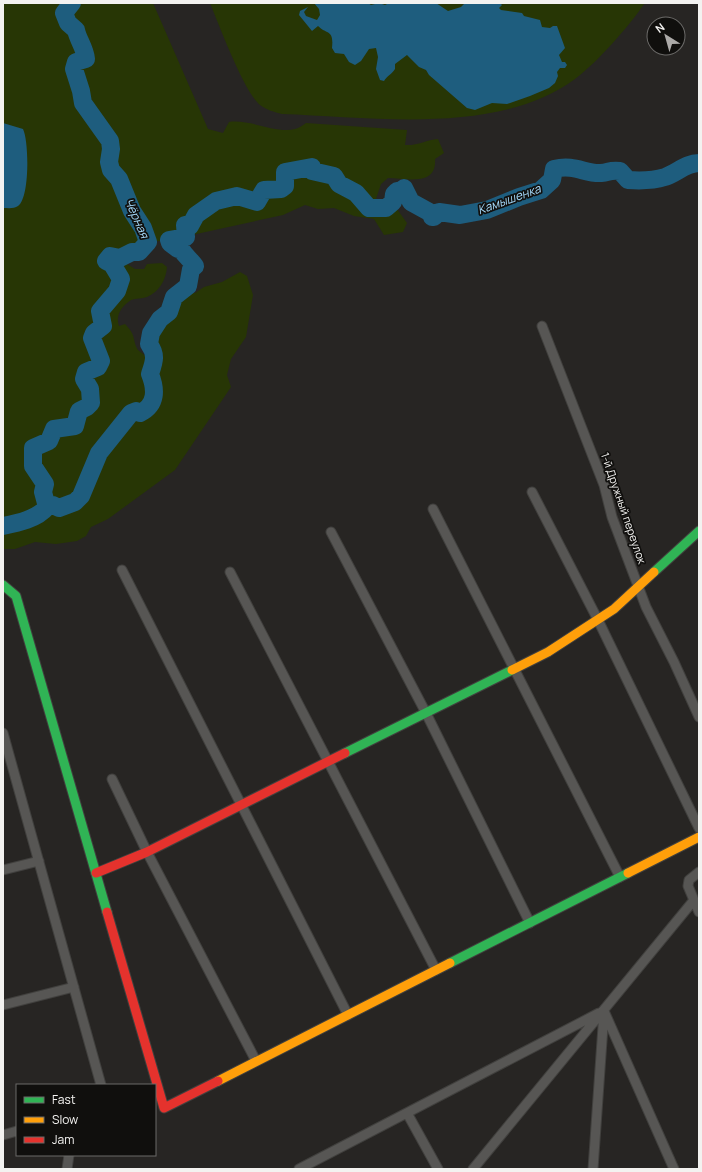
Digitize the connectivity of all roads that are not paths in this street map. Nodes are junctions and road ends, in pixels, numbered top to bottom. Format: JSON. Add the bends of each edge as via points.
{"nodes":[{"id":1,"x":542,"y":326,"type":"dead end"},
{"id":2,"x":532,"y":492,"type":"dead end"},
{"id":3,"x":433,"y":509,"type":"dead end"},
{"id":4,"x":699,"y":530,"type":"edge"},
{"id":5,"x":331,"y":532,"type":"dead end"},
{"id":6,"x":122,"y":570,"type":"dead end"},
{"id":7,"x":230,"y":572,"type":"dead end"},
{"id":8,"x":3,"y":585,"type":"edge"},
{"id":9,"x":640,"y":587,"type":"junction"},
{"id":10,"x":598,"y":620,"type":"junction"},
{"id":11,"x":513,"y":670,"type":"junction"},
{"id":12,"x":426,"y":713,"type":"junction"},
{"id":13,"x":699,"y":717,"type":"edge"},
{"id":14,"x":3,"y":735,"type":"edge"},
{"id":15,"x":327,"y":762,"type":"junction"},
{"id":16,"x":112,"y":779,"type":"dead end"},
{"id":17,"x":242,"y":804,"type":"junction"},
{"id":18,"x":699,"y":828,"type":"edge"},
{"id":19,"x":699,"y":837,"type":"edge"},
{"id":20,"x":147,"y":852,"type":"junction"},
{"id":21,"x":39,"y":861,"type":"junction"},
{"id":22,"x":3,"y":870,"type":"edge"},
{"id":23,"x":699,"y":872,"type":"edge"},
{"id":24,"x":96,"y":873,"type":"junction"},
{"id":25,"x":620,"y":877,"type":"junction"},
{"id":26,"x":694,"y":900,"type":"junction"},
{"id":27,"x":699,"y":912,"type":"edge"},
{"id":28,"x":530,"y":923,"type":"junction"},
{"id":29,"x":436,"y":970,"type":"junction"},
{"id":30,"x":74,"y":987,"type":"junction"},
{"id":31,"x":3,"y":1005,"type":"edge"},
{"id":32,"x":604,"y":1011,"type":"junction"},
{"id":33,"x":348,"y":1015,"type":"junction"},
{"id":34,"x":256,"y":1062,"type":"junction"},
{"id":35,"x":101,"y":1084,"type":"edge"},
{"id":36,"x":407,"y":1113,"type":"junction"},
{"id":37,"x":16,"y":1131,"type":"edge"},
{"id":38,"x":3,"y":1135,"type":"edge"},
{"id":39,"x":69,"y":1156,"type":"edge"},
{"id":40,"x":67,"y":1169,"type":"edge"},
{"id":41,"x":299,"y":1169,"type":"edge"},
{"id":42,"x":438,"y":1169,"type":"edge"},
{"id":43,"x":473,"y":1169,"type":"edge"},
{"id":44,"x":593,"y":1169,"type":"edge"},
{"id":45,"x":674,"y":1169,"type":"edge"}],
"edges":[{"from":1,"to":9,"type":"street","name":"1-й Дружный переулок","via":[[604,485],[612,517]]},
{"from":2,"to":10,"type":"street"},
{"from":3,"to":11,"type":"street"},
{"from":4,"to":9,"type":"street"},
{"from":5,"to":12,"type":"street"},
{"from":6,"to":17,"type":"street"},
{"from":7,"to":15,"type":"street"},
{"from":8,"to":24,"type":"street","via":[[16,596]]},
{"from":9,"to":10,"type":"street"},
{"from":9,"to":13,"type":"street","name":"1-й Дружный переулок","via":[[646,607]]},
{"from":10,"to":11,"type":"street","via":[[548,652]]},
{"from":10,"to":18,"type":"street"},
{"from":11,"to":12,"type":"street"},
{"from":11,"to":25,"type":"street"},
{"from":12,"to":15,"type":"street"},
{"from":12,"to":28,"type":"street"},
{"from":14,"to":21,"type":"street"},
{"from":15,"to":17,"type":"street"},
{"from":15,"to":29,"type":"street"},
{"from":16,"to":20,"type":"street"},
{"from":17,"to":20,"type":"street"},
{"from":17,"to":33,"type":"street"},
{"from":19,"to":25,"type":"street"},
{"from":20,"to":24,"type":"street"},
{"from":20,"to":34,"type":"street"},
{"from":21,"to":22,"type":"street"},
{"from":21,"to":30,"type":"street"},
{"from":23,"to":26,"type":"street","via":[[689,880],[688,886]]},
{"from":24,"to":34,"type":"street","via":[[164,1108]]},
{"from":25,"to":28,"type":"street"},
{"from":26,"to":27,"type":"street"},
{"from":26,"to":32,"type":"street"},
{"from":28,"to":29,"type":"street"},
{"from":29,"to":33,"type":"street"},
{"from":30,"to":31,"type":"street"},
{"from":30,"to":35,"type":"street"},
{"from":32,"to":36,"type":"street"},
{"from":32,"to":43,"type":"street"},
{"from":32,"to":44,"type":"street"},
{"from":32,"to":45,"type":"street"},
{"from":33,"to":34,"type":"street"},
{"from":36,"to":41,"type":"street"},
{"from":36,"to":42,"type":"street"},
{"from":37,"to":38,"type":"street"},
{"from":39,"to":40,"type":"street"}]}
